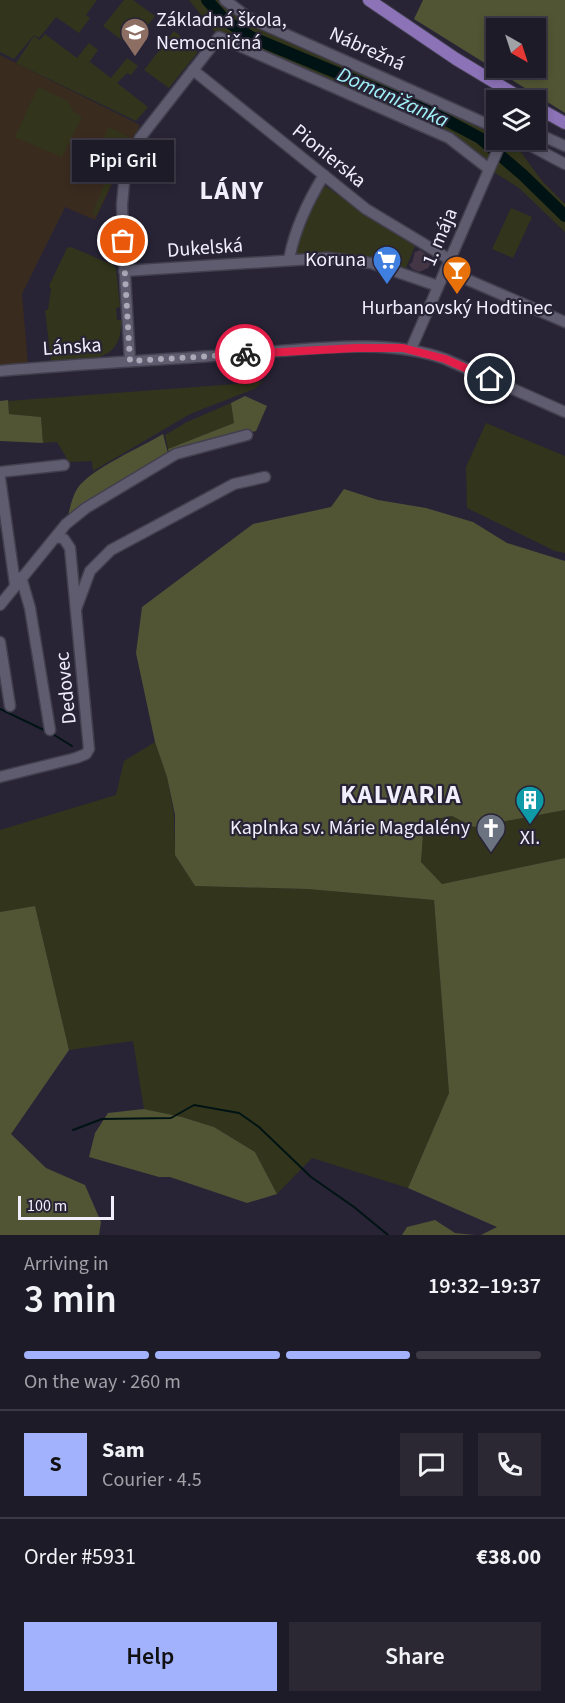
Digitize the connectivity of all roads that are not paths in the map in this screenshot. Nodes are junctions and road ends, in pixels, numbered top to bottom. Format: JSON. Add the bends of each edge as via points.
{"nodes":[{"id":1,"x":225,"y":0,"type":"edge"},
{"id":2,"x":369,"y":0,"type":"edge"},
{"id":3,"x":193,"y":70,"type":"junction"},
{"id":4,"x":507,"y":90,"type":"edge"},
{"id":5,"x":546,"y":113,"type":"edge"},
{"id":6,"x":565,"y":123,"type":"edge"},
{"id":7,"x":486,"y":124,"type":"edge"},
{"id":8,"x":546,"y":137,"type":"edge"},
{"id":9,"x":565,"y":146,"type":"edge"},
{"id":10,"x":497,"y":150,"type":"edge"},
{"id":11,"x":539,"y":150,"type":"edge"},
{"id":12,"x":565,"y":164,"type":"edge"},
{"id":13,"x":489,"y":169,"type":"junction"},
{"id":14,"x":322,"y":178,"type":"junction"},
{"id":15,"x":449,"y":259,"type":"junction"},
{"id":16,"x":289,"y":260,"type":"junction"},
{"id":17,"x":124,"y":265,"type":"junction"},
{"id":18,"x":445,"y":270,"type":"junction"},
{"id":19,"x":438,"y":286,"type":"junction"},
{"id":20,"x":565,"y":322,"type":"edge"},
{"id":21,"x":411,"y":349,"type":"junction"},
{"id":22,"x":130,"y":361,"type":"junction"},
{"id":23,"x":0,"y":371,"type":"edge"},
{"id":24,"x":565,"y":412,"type":"edge"},
{"id":25,"x":247,"y":435,"type":"dead end"},
{"id":26,"x":64,"y":465,"type":"dead end"},
{"id":27,"x":0,"y":472,"type":"edge"},
{"id":28,"x":265,"y":477,"type":"dead end"},
{"id":29,"x":0,"y":478,"type":"edge"},
{"id":30,"x":77,"y":515,"type":"junction"},
{"id":31,"x":56,"y":537,"type":"junction"},
{"id":32,"x":70,"y":548,"type":"junction"},
{"id":33,"x":18,"y":581,"type":"junction"},
{"id":34,"x":0,"y":605,"type":"edge"},
{"id":35,"x":76,"y":609,"type":"junction"},
{"id":36,"x":0,"y":642,"type":"edge"},
{"id":37,"x":10,"y":706,"type":"dead end"},
{"id":38,"x":50,"y":730,"type":"dead end"},
{"id":39,"x":0,"y":777,"type":"edge"}],
"edges":[{"from":1,"to":7,"type":"street","name":"Nábrežná","via":[[249,18]]},
{"from":2,"to":4,"type":"main road"},
{"from":3,"to":13,"type":"street","via":[[219,37],[449,138]]},
{"from":3,"to":14,"type":"street","name":"Pionierska"},
{"from":3,"to":17,"type":"street","via":[[140,138],[125,173]]},
{"from":5,"to":6,"type":"main road"},
{"from":8,"to":9,"type":"street"},
{"from":10,"to":13,"type":"street","name":"1. mája"},
{"from":11,"to":12,"type":"street"},
{"from":13,"to":15,"type":"street","name":"1. mája"},
{"from":14,"to":15,"type":"street","name":"Pionierska"},
{"from":14,"to":16,"type":"street","via":[[292,243]]},
{"from":15,"to":18,"type":"street","name":"1. mája"},
{"from":16,"to":17,"type":"street","name":"Dukelská","via":[[137,270]]},
{"from":16,"to":19,"type":"street","name":"Dukelská","via":[[357,260]]},
{"from":17,"to":22,"type":"street"},
{"from":18,"to":19,"type":"street","name":"1. mája"},
{"from":18,"to":20,"type":"street"},
{"from":19,"to":21,"type":"street","name":"1. mája"},
{"from":21,"to":22,"type":"street","name":"Lánska","via":[[356,348]]},
{"from":21,"to":24,"type":"street","name":"Lánska","via":[[445,359]]},
{"from":22,"to":23,"type":"street","name":"Lánska"},
{"from":25,"to":30,"type":"street","via":[[176,454]]},
{"from":26,"to":27,"type":"street"},
{"from":28,"to":35,"type":"street","via":[[234,484],[111,550],[90,571]]},
{"from":29,"to":33,"type":"street","name":"Dedovec"},
{"from":30,"to":31,"type":"street"},
{"from":30,"to":32,"type":"street","name":"Dedovec","via":[[68,529]]},
{"from":31,"to":32,"type":"street","via":[[64,539]]},
{"from":31,"to":33,"type":"street"},
{"from":32,"to":35,"type":"street","name":"Dedovec"},
{"from":33,"to":34,"type":"street"},
{"from":33,"to":38,"type":"street","name":"Dedovec","via":[[30,608]]},
{"from":35,"to":39,"type":"street","name":"Dedovec","via":[[89,750],[76,758]]},
{"from":36,"to":37,"type":"street"}]}
